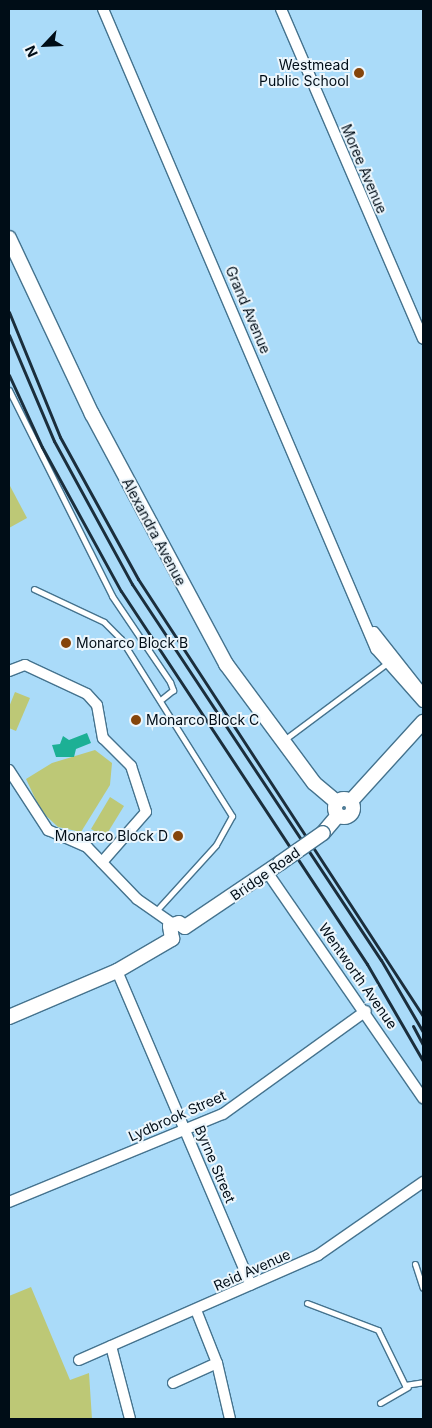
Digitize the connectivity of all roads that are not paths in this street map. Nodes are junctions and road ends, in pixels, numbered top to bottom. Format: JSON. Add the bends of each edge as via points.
{"nodes":[{"id":1,"x":103,"y":9,"type":"edge"},
{"id":2,"x":281,"y":9,"type":"edge"},
{"id":3,"x":9,"y":238,"type":"edge"},
{"id":4,"x":423,"y":339,"type":"edge"},
{"id":5,"x":9,"y":390,"type":"edge"},
{"id":6,"x":34,"y":589,"type":"dead end"},
{"id":7,"x":367,"y":623,"type":"junction"},
{"id":8,"x":386,"y":664,"type":"junction"},
{"id":9,"x":9,"y":671,"type":"edge"},
{"id":10,"x":423,"y":694,"type":"edge"},
{"id":11,"x":162,"y":700,"type":"junction"},
{"id":12,"x":423,"y":702,"type":"edge"},
{"id":13,"x":423,"y":722,"type":"edge"},
{"id":14,"x":282,"y":741,"type":"junction"},
{"id":15,"x":9,"y":770,"type":"edge"},
{"id":16,"x":338,"y":808,"type":"junction"},
{"id":17,"x":102,"y":862,"type":"junction"},
{"id":18,"x":267,"y":872,"type":"junction"},
{"id":19,"x":156,"y":911,"type":"junction"},
{"id":20,"x":179,"y":926,"type":"junction"},
{"id":21,"x":117,"y":971,"type":"junction"},
{"id":22,"x":366,"y":1011,"type":"junction"},
{"id":23,"x":9,"y":1017,"type":"edge"},
{"id":24,"x":423,"y":1098,"type":"edge"},
{"id":25,"x":185,"y":1129,"type":"junction"},
{"id":26,"x":423,"y":1182,"type":"edge"},
{"id":27,"x":9,"y":1202,"type":"edge"},
{"id":28,"x":415,"y":1264,"type":"dead end"},
{"id":29,"x":251,"y":1285,"type":"junction"},
{"id":30,"x":423,"y":1288,"type":"edge"},
{"id":31,"x":307,"y":1303,"type":"dead end"},
{"id":32,"x":196,"y":1310,"type":"junction"},
{"id":33,"x":111,"y":1346,"type":"junction"},
{"id":34,"x":79,"y":1360,"type":"dead end"},
{"id":35,"x":218,"y":1363,"type":"junction"},
{"id":36,"x":423,"y":1382,"type":"edge"},
{"id":37,"x":173,"y":1383,"type":"dead end"},
{"id":38,"x":408,"y":1387,"type":"junction"},
{"id":39,"x":380,"y":1403,"type":"dead end"},
{"id":40,"x":130,"y":1419,"type":"edge"},
{"id":41,"x":230,"y":1419,"type":"edge"}],
"edges":[{"from":1,"to":7,"type":"street","name":"Grand Avenue"},
{"from":2,"to":4,"type":"street","name":"Moree Avenue"},
{"from":3,"to":14,"type":"street","name":"Alexandra Avenue","via":[[53,337],[209,632]]},
{"from":5,"to":11,"type":"lane","via":[[112,596],[170,682],[173,690]]},
{"from":6,"to":11,"type":"lane","via":[[104,622],[121,639]]},
{"from":7,"to":8,"type":"street","name":"Grand Avenue"},
{"from":7,"to":10,"type":"street","name":"Grand Avenue"},
{"from":8,"to":12,"type":"street","name":"Grand Avenue"},
{"from":8,"to":14,"type":"lane"},
{"from":9,"to":17,"type":"street","via":[[25,665],[87,694],[96,705],[103,738],[131,766],[146,812]]},
{"from":11,"to":19,"type":"lane","via":[[232,816],[216,845]]},
{"from":13,"to":16,"type":"street","via":[[351,801],[344,798]]},
{"from":14,"to":16,"type":"street","name":"Alexandra Avenue"},
{"from":15,"to":17,"type":"street","via":[[40,822],[81,843]]},
{"from":16,"to":18,"type":"street","name":"Bridge Road","bridge":true,"via":[[323,833]]},
{"from":17,"to":19,"type":"street","via":[[137,898]]},
{"from":18,"to":20,"type":"street","name":"Bridge Road"},
{"from":18,"to":22,"type":"street","name":"Wentworth Avenue"},
{"from":19,"to":20,"type":"street"},
{"from":20,"to":21,"type":"street","name":"Bridge Road","via":[[183,938],[172,939]]},
{"from":21,"to":23,"type":"street"},
{"from":21,"to":25,"type":"street","name":"Byrne Street"},
{"from":22,"to":24,"type":"street","name":"Wentworth Avenue"},
{"from":22,"to":25,"type":"street","name":"Lydbrook Street","via":[[243,1101]]},
{"from":25,"to":27,"type":"street","name":"Lydbrook Street"},
{"from":25,"to":29,"type":"street","name":"Byrne Street"},
{"from":26,"to":29,"type":"street","name":"Reid Avenue","via":[[318,1255]]},
{"from":28,"to":30,"type":"lane"},
{"from":29,"to":32,"type":"street","name":"Reid Avenue"},
{"from":31,"to":38,"type":"lane","via":[[378,1330]]},
{"from":32,"to":33,"type":"street","name":"Reid Avenue"},
{"from":32,"to":35,"type":"street"},
{"from":33,"to":34,"type":"street","name":"Reid Avenue"},
{"from":33,"to":40,"type":"street"},
{"from":35,"to":37,"type":"street"},
{"from":35,"to":41,"type":"street"},
{"from":36,"to":38,"type":"lane"},
{"from":38,"to":39,"type":"lane"}]}
